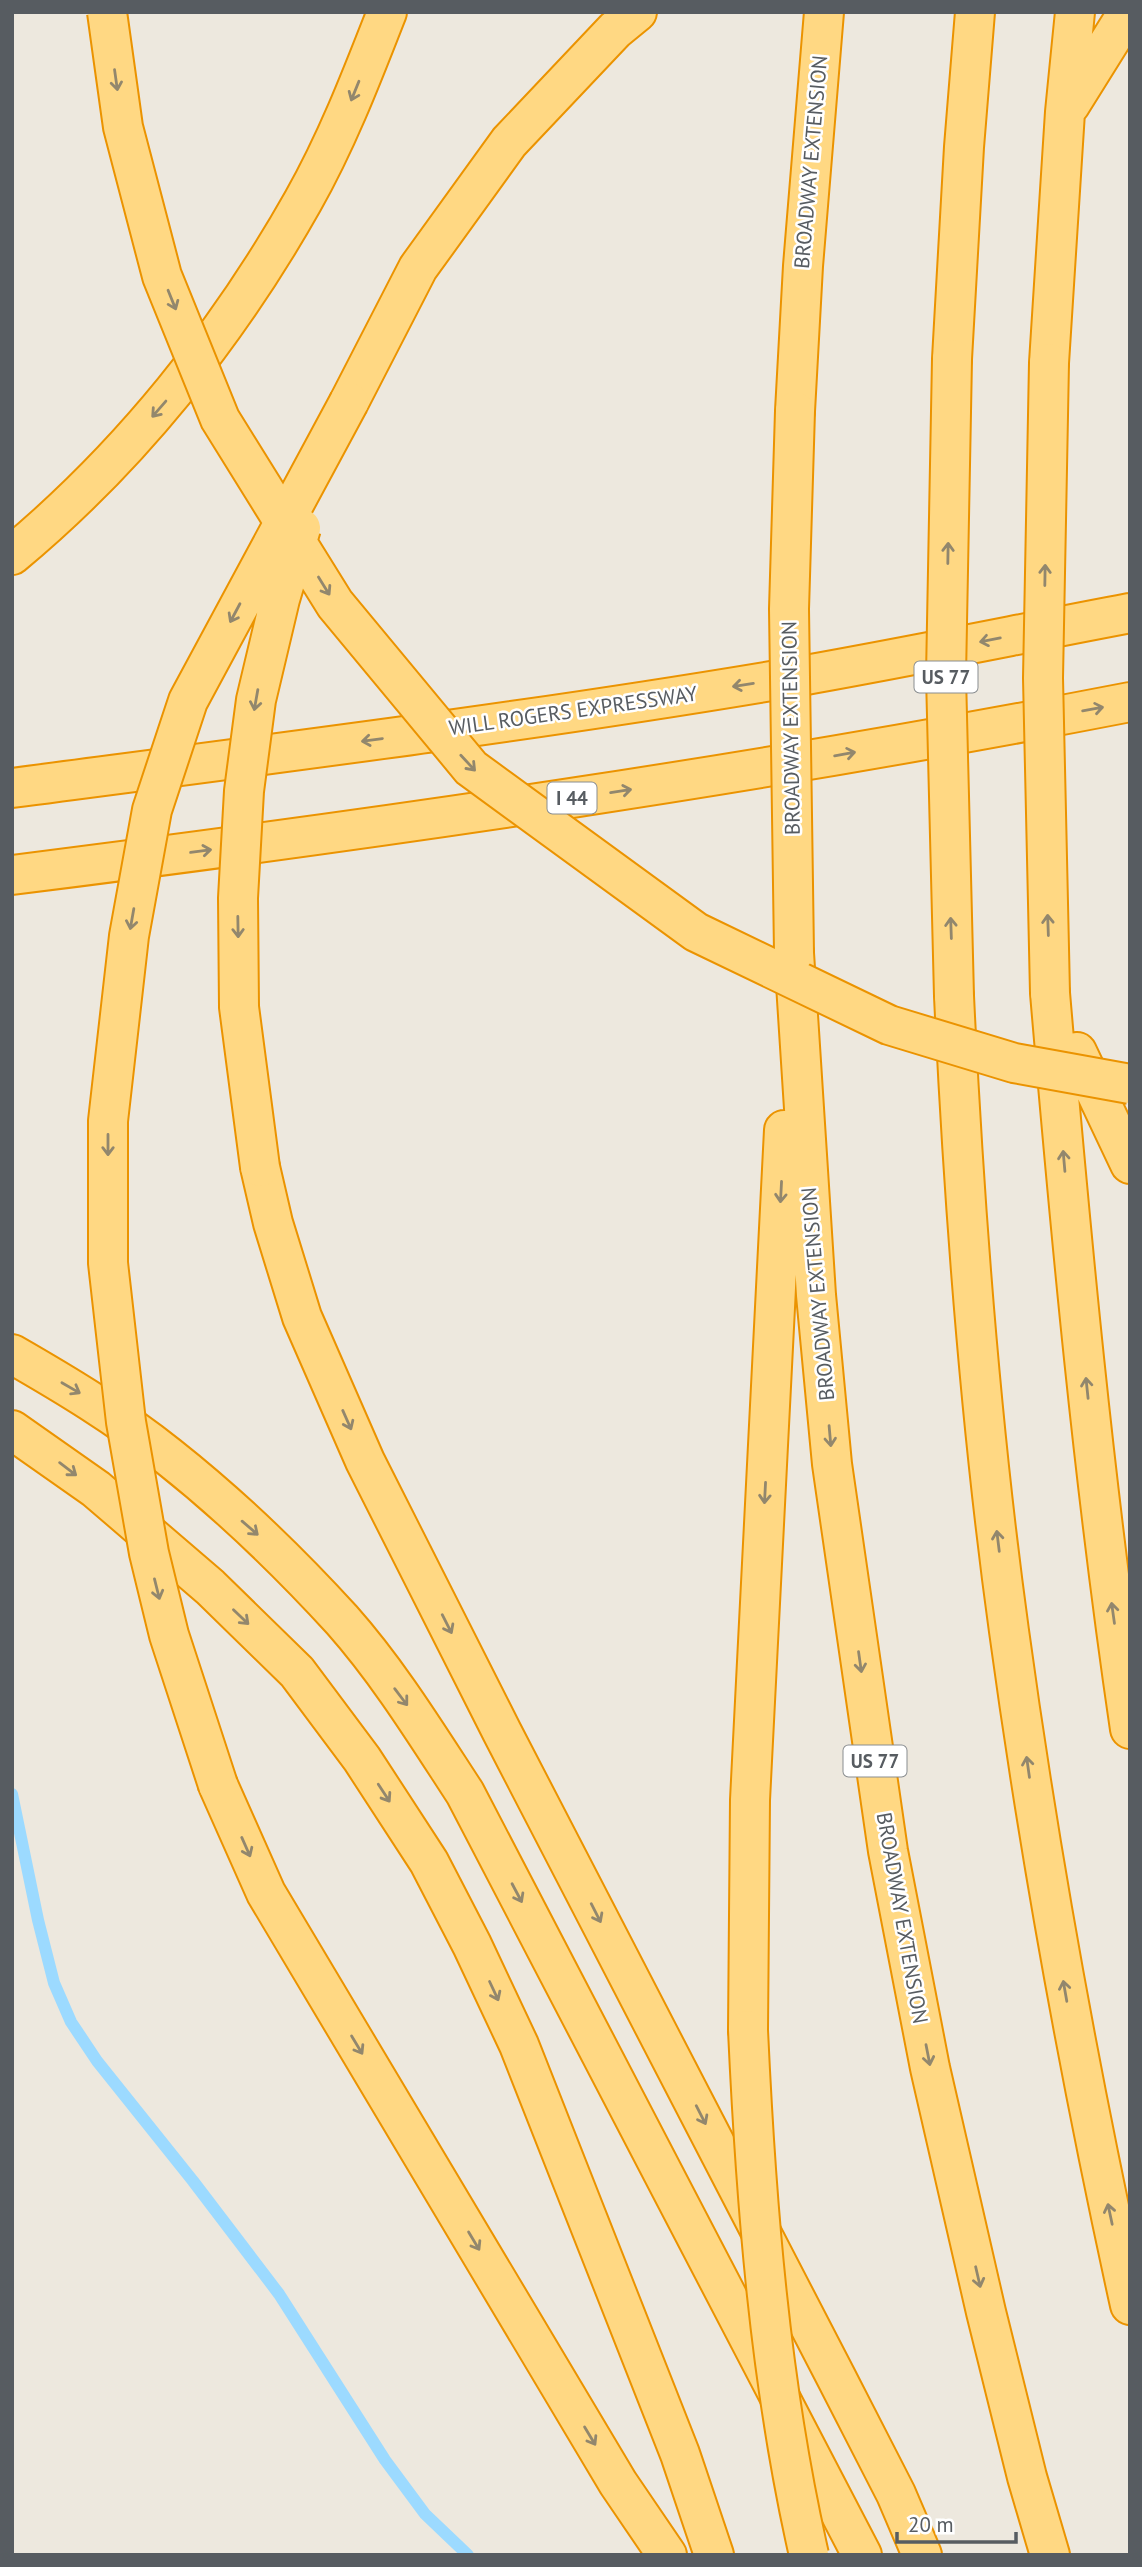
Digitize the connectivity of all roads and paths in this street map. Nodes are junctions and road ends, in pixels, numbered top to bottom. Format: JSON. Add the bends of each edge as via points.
{"nodes":[{"id":1,"x":107,"y":12,"type":"edge"},
{"id":2,"x":387,"y":12,"type":"edge"},
{"id":3,"x":638,"y":12,"type":"edge"},
{"id":4,"x":824,"y":12,"type":"edge"},
{"id":5,"x":975,"y":12,"type":"edge"},
{"id":6,"x":1074,"y":12,"type":"edge"},
{"id":7,"x":1128,"y":12,"type":"edge"},
{"id":8,"x":1065,"y":112,"type":"junction"},
{"id":9,"x":349,"y":402,"type":"junction"},
{"id":10,"x":12,"y":555,"type":"edge"},
{"id":11,"x":1130,"y":613,"type":"edge"},
{"id":12,"x":1130,"y":702,"type":"edge"},
{"id":13,"x":12,"y":788,"type":"edge"},
{"id":14,"x":12,"y":875,"type":"edge"},
{"id":15,"x":794,"y":953,"type":"junction"},
{"id":16,"x":1050,"y":993,"type":"junction"},
{"id":17,"x":1130,"y":1084,"type":"edge"},
{"id":18,"x":1130,"y":1164,"type":"edge"},
{"id":19,"x":12,"y":1354,"type":"edge"},
{"id":20,"x":12,"y":1430,"type":"edge"},
{"id":21,"x":1130,"y":1730,"type":"edge"},
{"id":22,"x":1130,"y":2305,"type":"edge"},
{"id":23,"x":667,"y":2555,"type":"edge"},
{"id":24,"x":714,"y":2555,"type":"edge"},
{"id":25,"x":809,"y":2555,"type":"edge"},
{"id":26,"x":862,"y":2555,"type":"edge"},
{"id":27,"x":922,"y":2555,"type":"edge"},
{"id":28,"x":1050,"y":2555,"type":"edge"}],
"edges":[{"from":1,"to":17,"type":"highway","one_way":true,"bridge":true,"via":[[123,127],[162,276],[220,419],[335,604],[471,768],[696,932],[841,1002],[889,1025],[1014,1063]]},
{"from":2,"to":10,"type":"highway","one_way":true,"via":[[304,199],[219,332],[106,470]]},
{"from":3,"to":9,"type":"highway","via":[[615,30],[509,142],[418,268]]},
{"from":4,"to":15,"type":"highway","name":"BROADWAY EXTENSION","number":"US 77","bridge":true,"via":[[795,411],[789,609]]},
{"from":22,"to":5,"type":"highway","number":"US 77","one_way":true,"bridge":true,"via":[[1066,1995],[1035,1813],[1008,1629],[970,1262],[954,996],[946,676],[952,359]]},
{"from":6,"to":8,"type":"highway"},
{"from":7,"to":8,"type":"highway"},
{"from":16,"to":8,"type":"highway","one_way":true,"bridge":true,"via":[[1043,678],[1049,363]]},
{"from":9,"to":23,"type":"highway","one_way":true,"bridge":true,"via":[[194,689],[152,810],[129,936],[108,1121],[108,1263],[126,1422],[169,1635],[218,1785],[266,1893],[618,2483]]},
{"from":9,"to":27,"type":"highway","one_way":true,"bridge":true,"via":[[313,484],[280,599],[256,700],[244,791],[238,898],[239,1007],[260,1167],[274,1223],[302,1317],[365,1461],[896,2494]]},
{"from":11,"to":13,"type":"highway","name":"WILL ROGERS EXPRESSWAY","one_way":true,"via":[[785,679]]},
{"from":14,"to":12,"type":"highway","number":"I 44","one_way":true,"via":[[496,810]]},
{"from":15,"to":25,"type":"highway","one_way":true,"bridge":true,"via":[[750,1800],[748,2030],[772,2332]]},
{"from":15,"to":28,"type":"highway","name":"BROADWAY EXTENSION","number":"US 77","one_way":true,"via":[[832,1464],[888,1852],[930,2068],[983,2298]]},
{"from":16,"to":18,"type":"highway"},
{"from":21,"to":16,"type":"highway","one_way":true,"via":[[1106,1565],[1077,1298]]},
{"from":19,"to":26,"type":"highway","one_way":true,"via":[[82,1394],[168,1456],[260,1537],[343,1621],[408,1706],[466,1793]]},
{"from":20,"to":24,"type":"highway","one_way":true,"via":[[96,1489],[209,1587],[297,1672],[362,1759],[429,1862],[519,2045],[680,2454]]}]}
